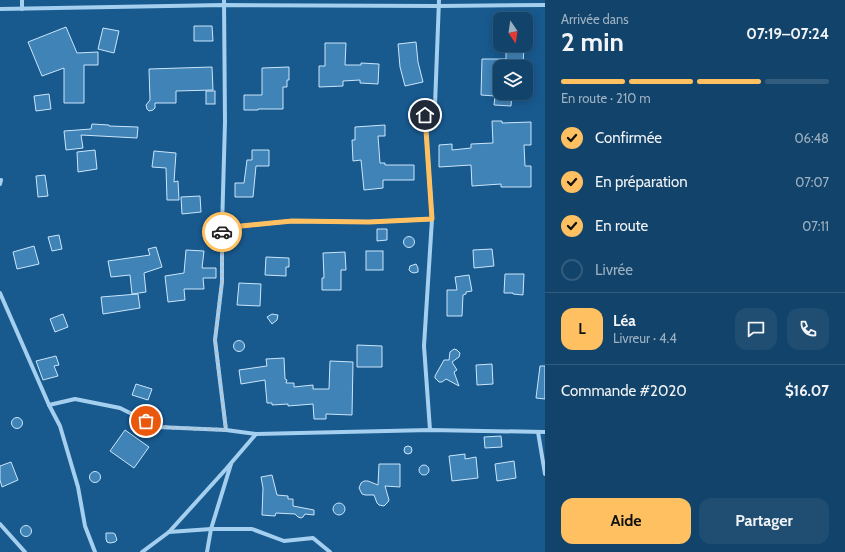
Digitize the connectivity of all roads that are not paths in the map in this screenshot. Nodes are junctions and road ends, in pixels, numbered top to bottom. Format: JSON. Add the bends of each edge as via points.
{"nodes":[{"id":1,"x":22,"y":0,"type":"edge"},
{"id":2,"x":439,"y":0,"type":"edge"},
{"id":3,"x":224,"y":2,"type":"edge"},
{"id":4,"x":545,"y":5,"type":"edge"},
{"id":5,"x":439,"y":6,"type":"junction"},
{"id":6,"x":0,"y":9,"type":"edge"},
{"id":7,"x":22,"y":9,"type":"junction"},
{"id":8,"x":432,"y":219,"type":"junction"},
{"id":9,"x":222,"y":228,"type":"junction"},
{"id":10,"x":0,"y":293,"type":"edge"},
{"id":11,"x":49,"y":405,"type":"junction"},
{"id":12,"x":226,"y":430,"type":"junction"},
{"id":13,"x":430,"y":430,"type":"junction"},
{"id":14,"x":538,"y":432,"type":"junction"},
{"id":15,"x":545,"y":432,"type":"edge"},
{"id":16,"x":256,"y":434,"type":"junction"},
{"id":17,"x":232,"y":462,"type":"junction"},
{"id":18,"x":545,"y":474,"type":"edge"},
{"id":19,"x":0,"y":524,"type":"edge"},
{"id":20,"x":211,"y":529,"type":"junction"},
{"id":21,"x":169,"y":532,"type":"junction"},
{"id":22,"x":25,"y":552,"type":"edge"},
{"id":23,"x":94,"y":552,"type":"edge"},
{"id":24,"x":142,"y":552,"type":"edge"},
{"id":25,"x":207,"y":552,"type":"edge"},
{"id":26,"x":330,"y":552,"type":"edge"}],
"edges":[{"from":1,"to":7,"type":"street"},
{"from":2,"to":5,"type":"street"},
{"from":3,"to":5,"type":"street"},
{"from":3,"to":7,"type":"street"},
{"from":3,"to":9,"type":"street","via":[[225,122]]},
{"from":4,"to":5,"type":"street"},
{"from":5,"to":8,"type":"street","via":[[435,105],[425,115]]},
{"from":6,"to":7,"type":"street"},
{"from":8,"to":9,"type":"street","via":[[369,222],[292,221]]},
{"from":8,"to":13,"type":"street","via":[[424,346]]},
{"from":9,"to":12,"type":"street","via":[[222,282],[215,340]]},
{"from":10,"to":11,"type":"street"},
{"from":11,"to":12,"type":"street","via":[[75,399],[120,408],[158,427]]},
{"from":11,"to":23,"type":"street","via":[[60,426]]},
{"from":12,"to":16,"type":"street"},
{"from":13,"to":14,"type":"street"},
{"from":13,"to":16,"type":"street"},
{"from":14,"to":15,"type":"street"},
{"from":14,"to":18,"type":"street"},
{"from":16,"to":17,"type":"street"},
{"from":17,"to":20,"type":"street"},
{"from":17,"to":21,"type":"street"},
{"from":19,"to":22,"type":"street"},
{"from":20,"to":21,"type":"street"},
{"from":20,"to":25,"type":"street"},
{"from":20,"to":26,"type":"street","via":[[252,529],[284,541],[313,538]]},
{"from":21,"to":24,"type":"street"}]}
